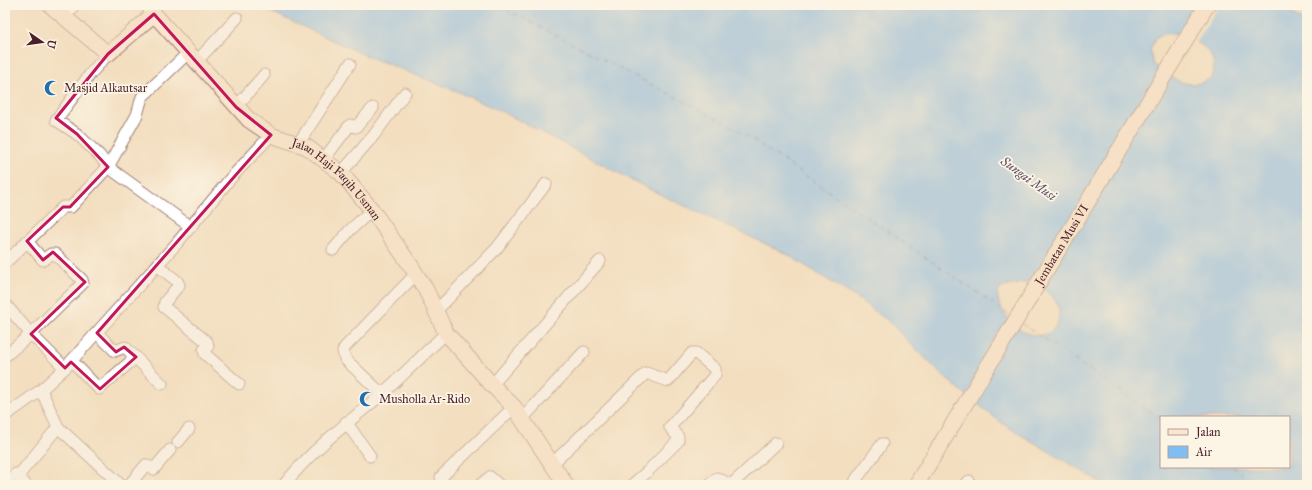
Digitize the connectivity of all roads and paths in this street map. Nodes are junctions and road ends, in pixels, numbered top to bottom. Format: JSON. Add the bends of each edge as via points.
{"nodes":[{"id":1,"x":50,"y":5,"type":"edge"},
{"id":2,"x":1207,"y":5,"type":"edge"},
{"id":3,"x":149,"y":10,"type":"edge"},
{"id":4,"x":70,"y":11,"type":"edge"},
{"id":5,"x":236,"y":18,"type":"dead end"},
{"id":6,"x":108,"y":54,"type":"junction"},
{"id":7,"x":192,"y":58,"type":"junction"},
{"id":8,"x":350,"y":64,"type":"dead end"},
{"id":9,"x":264,"y":75,"type":"dead end"},
{"id":10,"x":405,"y":93,"type":"dead end"},
{"id":11,"x":236,"y":107,"type":"junction"},
{"id":12,"x":373,"y":108,"type":"dead end"},
{"id":13,"x":270,"y":135,"type":"junction"},
{"id":14,"x":298,"y":144,"type":"junction"},
{"id":15,"x":324,"y":159,"type":"junction"},
{"id":16,"x":108,"y":167,"type":"junction"},
{"id":17,"x":341,"y":173,"type":"junction"},
{"id":18,"x":546,"y":184,"type":"dead end"},
{"id":19,"x":372,"y":210,"type":"junction"},
{"id":20,"x":191,"y":227,"type":"junction"},
{"id":21,"x":28,"y":241,"type":"junction"},
{"id":22,"x":333,"y":250,"type":"dead end"},
{"id":23,"x":600,"y":261,"type":"dead end"},
{"id":24,"x":5,"y":263,"type":"edge"},
{"id":25,"x":158,"y":266,"type":"junction"},
{"id":26,"x":414,"y":270,"type":"junction"},
{"id":27,"x":5,"y":304,"type":"edge"},
{"id":28,"x":436,"y":311,"type":"junction"},
{"id":29,"x":97,"y":333,"type":"junction"},
{"id":30,"x":446,"y":333,"type":"junction"},
{"id":31,"x":33,"y":336,"type":"junction"},
{"id":32,"x":584,"y":352,"type":"dead end"},
{"id":33,"x":5,"y":356,"type":"edge"},
{"id":34,"x":136,"y":357,"type":"junction"},
{"id":35,"x":69,"y":365,"type":"junction"},
{"id":36,"x":162,"y":384,"type":"dead end"},
{"id":37,"x":239,"y":384,"type":"dead end"},
{"id":38,"x":492,"y":385,"type":"junction"},
{"id":39,"x":41,"y":390,"type":"junction"},
{"id":40,"x":382,"y":394,"type":"junction"},
{"id":41,"x":514,"y":409,"type":"junction"},
{"id":42,"x":5,"y":412,"type":"edge"},
{"id":43,"x":346,"y":422,"type":"junction"},
{"id":44,"x":58,"y":427,"type":"junction"},
{"id":45,"x":189,"y":429,"type":"dead end"},
{"id":46,"x":178,"y":442,"type":"dead end"},
{"id":47,"x":776,"y":443,"type":"dead end"},
{"id":48,"x":882,"y":444,"type":"dead end"},
{"id":49,"x":170,"y":450,"type":"dead end"},
{"id":50,"x":370,"y":456,"type":"dead end"},
{"id":51,"x":552,"y":463,"type":"junction"},
{"id":52,"x":18,"y":476,"type":"junction"},
{"id":53,"x":5,"y":483,"type":"edge"},
{"id":54,"x":26,"y":485,"type":"edge"},
{"id":55,"x":121,"y":485,"type":"edge"},
{"id":56,"x":129,"y":485,"type":"edge"},
{"id":57,"x":284,"y":485,"type":"edge"},
{"id":58,"x":444,"y":485,"type":"edge"},
{"id":59,"x":480,"y":485,"type":"edge"},
{"id":60,"x":499,"y":485,"type":"edge"},
{"id":61,"x":566,"y":485,"type":"edge"},
{"id":62,"x":632,"y":485,"type":"edge"},
{"id":63,"x":709,"y":485,"type":"edge"},
{"id":64,"x":852,"y":485,"type":"edge"},
{"id":65,"x":916,"y":485,"type":"edge"}],
"edges":[{"from":1,"to":4,"type":"street"},
{"from":2,"to":65,"type":"street","name":"Jembatan Musi VI"},
{"from":3,"to":6,"type":"street","name":"Jalan Haji Faqih Usman"},
{"from":3,"to":7,"type":"street","name":"Jalan Haji Faqih Usman"},
{"from":4,"to":6,"type":"street"},
{"from":5,"to":7,"type":"street"},
{"from":6,"to":16,"type":"street","via":[[56,120],[77,134]]},
{"from":7,"to":11,"type":"street","name":"Jalan Haji Faqih Usman"},
{"from":7,"to":16,"type":"street","via":[[142,98],[136,115]]},
{"from":8,"to":14,"type":"street"},
{"from":9,"to":11,"type":"street"},
{"from":10,"to":17,"type":"street","via":[[374,135]]},
{"from":11,"to":13,"type":"street","name":"Jalan Haji Faqih Usman"},
{"from":12,"to":15,"type":"street","via":[[356,127],[350,125]]},
{"from":13,"to":14,"type":"street","name":"Jalan Haji Faqih Usman"},
{"from":13,"to":20,"type":"street"},
{"from":14,"to":15,"type":"street","name":"Jalan Haji Faqih Usman"},
{"from":15,"to":17,"type":"street","name":"Jalan Haji Faqih Usman"},
{"from":16,"to":20,"type":"street"},
{"from":16,"to":21,"type":"street","via":[[71,206],[64,207]]},
{"from":17,"to":19,"type":"street","name":"Jalan Haji Faqih Usman"},
{"from":18,"to":28,"type":"street","via":[[497,248]]},
{"from":19,"to":22,"type":"street"},
{"from":19,"to":26,"type":"street","name":"Jalan Haji Faqih Usman"},
{"from":20,"to":25,"type":"street"},
{"from":21,"to":24,"type":"street"},
{"from":21,"to":31,"type":"street","via":[[42,260],[54,254],[83,282]]},
{"from":23,"to":38,"type":"street"},
{"from":25,"to":29,"type":"street"},
{"from":25,"to":37,"type":"street","via":[[178,283],[179,287],[165,302],[165,309],[207,342],[205,354]]},
{"from":26,"to":28,"type":"street","name":"Jalan Haji Faqih Usman"},
{"from":26,"to":40,"type":"street","via":[[343,351],[345,359]]},
{"from":27,"to":31,"type":"street"},
{"from":28,"to":30,"type":"street","name":"Jalan Haji Faqih Usman"},
{"from":29,"to":34,"type":"street","via":[[116,351],[123,347]]},
{"from":29,"to":35,"type":"street"},
{"from":30,"to":38,"type":"street","name":"Jalan Haji Faqih Usman"},
{"from":30,"to":40,"type":"street"},
{"from":31,"to":33,"type":"street"},
{"from":31,"to":35,"type":"street"},
{"from":32,"to":41,"type":"street"},
{"from":34,"to":35,"type":"street","via":[[100,389]]},
{"from":34,"to":36,"type":"street"},
{"from":35,"to":39,"type":"street"},
{"from":38,"to":41,"type":"street","name":"Jalan Haji Faqih Usman"},
{"from":39,"to":42,"type":"street","via":[[9,413]]},
{"from":39,"to":44,"type":"street"},
{"from":40,"to":43,"type":"street"},
{"from":41,"to":51,"type":"street","name":"Jalan Haji Faqih Usman"},
{"from":41,"to":58,"type":"street","via":[[441,477]]},
{"from":43,"to":50,"type":"street"},
{"from":43,"to":57,"type":"street","via":[[315,450]]},
{"from":44,"to":52,"type":"street"},
{"from":44,"to":55,"type":"street"},
{"from":45,"to":46,"type":"street"},
{"from":47,"to":63,"type":"street","via":[[731,485],[717,478]]},
{"from":48,"to":64,"type":"street"},
{"from":49,"to":56,"type":"street","via":[[153,469],[146,465]]},
{"from":51,"to":61,"type":"street","name":"Jalan Haji Faqih Usman"},
{"from":51,"to":62,"type":"street","via":[[646,372],[668,381],[692,353],[696,353],[715,368],[715,375],[670,427],[678,437],[678,442]]},
{"from":52,"to":53,"type":"street","via":[[14,474]]},
{"from":52,"to":54,"type":"street"},
{"from":59,"to":60,"type":"street","via":[[490,477]]}]}
